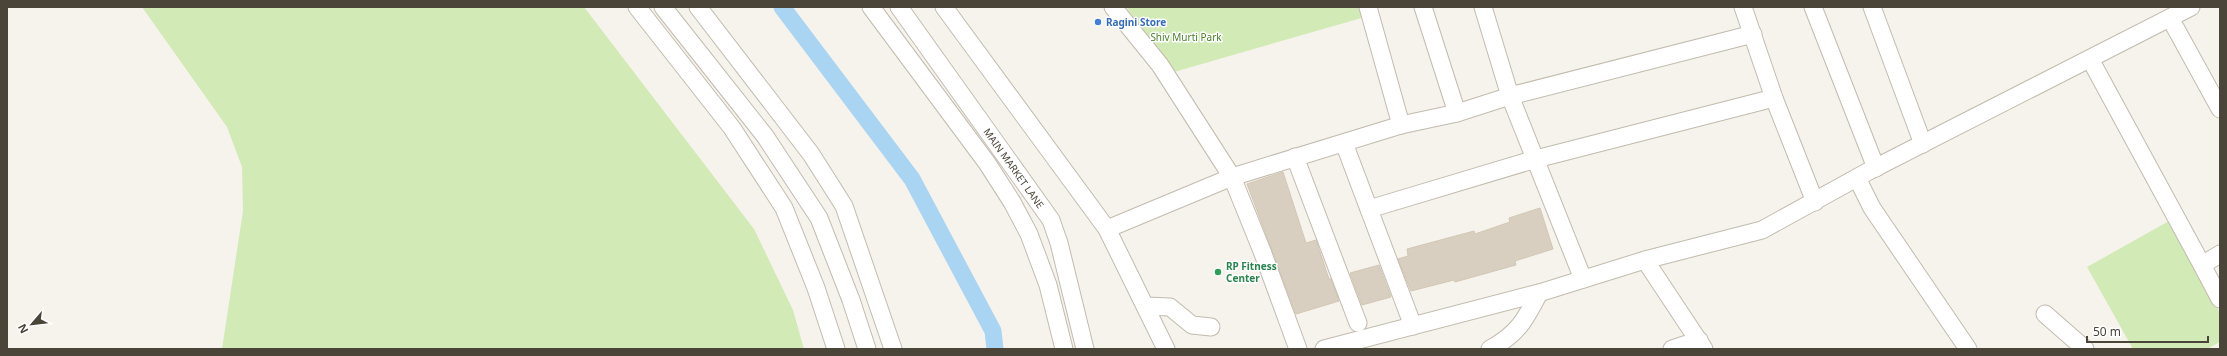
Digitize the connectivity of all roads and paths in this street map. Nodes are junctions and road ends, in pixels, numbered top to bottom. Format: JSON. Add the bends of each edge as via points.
{"nodes":[{"id":1,"x":636,"y":7,"type":"edge"},
{"id":2,"x":663,"y":7,"type":"edge"},
{"id":3,"x":698,"y":7,"type":"edge"},
{"id":4,"x":871,"y":7,"type":"edge"},
{"id":5,"x":899,"y":7,"type":"edge"},
{"id":6,"x":944,"y":7,"type":"edge"},
{"id":7,"x":1113,"y":7,"type":"edge"},
{"id":8,"x":1368,"y":7,"type":"edge"},
{"id":9,"x":1423,"y":7,"type":"edge"},
{"id":10,"x":1482,"y":7,"type":"edge"},
{"id":11,"x":1743,"y":7,"type":"edge"},
{"id":12,"x":1813,"y":7,"type":"edge"},
{"id":13,"x":1872,"y":7,"type":"edge"},
{"id":14,"x":2191,"y":7,"type":"edge"},
{"id":15,"x":2170,"y":18,"type":"junction"},
{"id":16,"x":1753,"y":34,"type":"junction"},
{"id":17,"x":2090,"y":59,"type":"junction"},
{"id":18,"x":1510,"y":96,"type":"junction"},
{"id":19,"x":1774,"y":98,"type":"junction"},
{"id":20,"x":2220,"y":109,"type":"edge"},
{"id":21,"x":1457,"y":113,"type":"junction"},
{"id":22,"x":1401,"y":125,"type":"junction"},
{"id":23,"x":1344,"y":143,"type":"junction"},
{"id":24,"x":1923,"y":144,"type":"junction"},
{"id":25,"x":1295,"y":157,"type":"junction"},
{"id":26,"x":1536,"y":159,"type":"junction"},
{"id":27,"x":1876,"y":168,"type":"junction"},
{"id":28,"x":1232,"y":177,"type":"junction"},
{"id":29,"x":1857,"y":178,"type":"junction"},
{"id":30,"x":1815,"y":202,"type":"junction"},
{"id":31,"x":1369,"y":209,"type":"junction"},
{"id":32,"x":1107,"y":229,"type":"junction"},
{"id":33,"x":2220,"y":254,"type":"edge"},
{"id":34,"x":1645,"y":260,"type":"junction"},
{"id":35,"x":2202,"y":264,"type":"junction"},
{"id":36,"x":1583,"y":279,"type":"junction"},
{"id":37,"x":1539,"y":293,"type":"junction"},
{"id":38,"x":2220,"y":299,"type":"edge"},
{"id":39,"x":1145,"y":306,"type":"junction"},
{"id":40,"x":2045,"y":314,"type":"dead end"},
{"id":41,"x":1358,"y":323,"type":"dead end"},
{"id":42,"x":1413,"y":326,"type":"junction"},
{"id":43,"x":1211,"y":327,"type":"dead end"},
{"id":44,"x":1702,"y":345,"type":"edge"},
{"id":45,"x":836,"y":349,"type":"edge"},
{"id":46,"x":867,"y":349,"type":"edge"},
{"id":47,"x":893,"y":349,"type":"edge"},
{"id":48,"x":1064,"y":349,"type":"edge"},
{"id":49,"x":1085,"y":349,"type":"edge"},
{"id":50,"x":1166,"y":349,"type":"edge"},
{"id":51,"x":1298,"y":349,"type":"edge"},
{"id":52,"x":1324,"y":349,"type":"edge"},
{"id":53,"x":1490,"y":349,"type":"edge"},
{"id":54,"x":1672,"y":349,"type":"edge"},
{"id":55,"x":1968,"y":349,"type":"edge"},
{"id":56,"x":2085,"y":349,"type":"edge"}],
"edges":[{"from":1,"to":45,"type":"street","via":[[732,128],[784,208],[816,288]]},
{"from":2,"to":46,"type":"street","via":[[765,136],[819,218],[852,300]]},
{"from":3,"to":47,"type":"street","via":[[811,154],[844,206]]},
{"from":4,"to":48,"type":"street","via":[[987,163],[1012,202],[1029,234],[1048,285]]},
{"from":5,"to":49,"type":"street","name":"MAIN MARKET LANE","via":[[1051,220],[1059,242]]},
{"from":6,"to":32,"type":"street"},
{"from":7,"to":28,"type":"street","via":[[1160,65]]},
{"from":8,"to":22,"type":"street"},
{"from":9,"to":21,"type":"street"},
{"from":10,"to":18,"type":"street"},
{"from":11,"to":16,"type":"street"},
{"from":12,"to":27,"type":"street"},
{"from":13,"to":24,"type":"street"},
{"from":14,"to":15,"type":"street"},
{"from":15,"to":17,"type":"street"},
{"from":15,"to":20,"type":"street"},
{"from":16,"to":18,"type":"street"},
{"from":16,"to":19,"type":"street"},
{"from":17,"to":24,"type":"street"},
{"from":17,"to":35,"type":"street"},
{"from":18,"to":21,"type":"street"},
{"from":18,"to":26,"type":"street"},
{"from":19,"to":26,"type":"street"},
{"from":19,"to":30,"type":"street"},
{"from":21,"to":22,"type":"street"},
{"from":22,"to":23,"type":"street"},
{"from":23,"to":25,"type":"street"},
{"from":23,"to":31,"type":"street"},
{"from":24,"to":27,"type":"street"},
{"from":25,"to":28,"type":"street"},
{"from":25,"to":41,"type":"street"},
{"from":26,"to":31,"type":"street"},
{"from":26,"to":36,"type":"street"},
{"from":27,"to":29,"type":"street"},
{"from":28,"to":32,"type":"street"},
{"from":28,"to":51,"type":"street"},
{"from":29,"to":30,"type":"street"},
{"from":29,"to":55,"type":"street","via":[[1872,208]]},
{"from":30,"to":34,"type":"street","via":[[1762,230]]},
{"from":31,"to":42,"type":"street"},
{"from":32,"to":39,"type":"street"},
{"from":33,"to":35,"type":"street"},
{"from":34,"to":36,"type":"street"},
{"from":34,"to":44,"type":"street"},
{"from":35,"to":38,"type":"street"},
{"from":36,"to":37,"type":"street"},
{"from":37,"to":42,"type":"street"},
{"from":37,"to":53,"type":"street","via":[[1515,333]]},
{"from":39,"to":43,"type":"street","via":[[1170,307],[1192,325]]},
{"from":39,"to":50,"type":"street"},
{"from":40,"to":56,"type":"street"},
{"from":42,"to":52,"type":"street"},
{"from":44,"to":54,"type":"street"}]}
